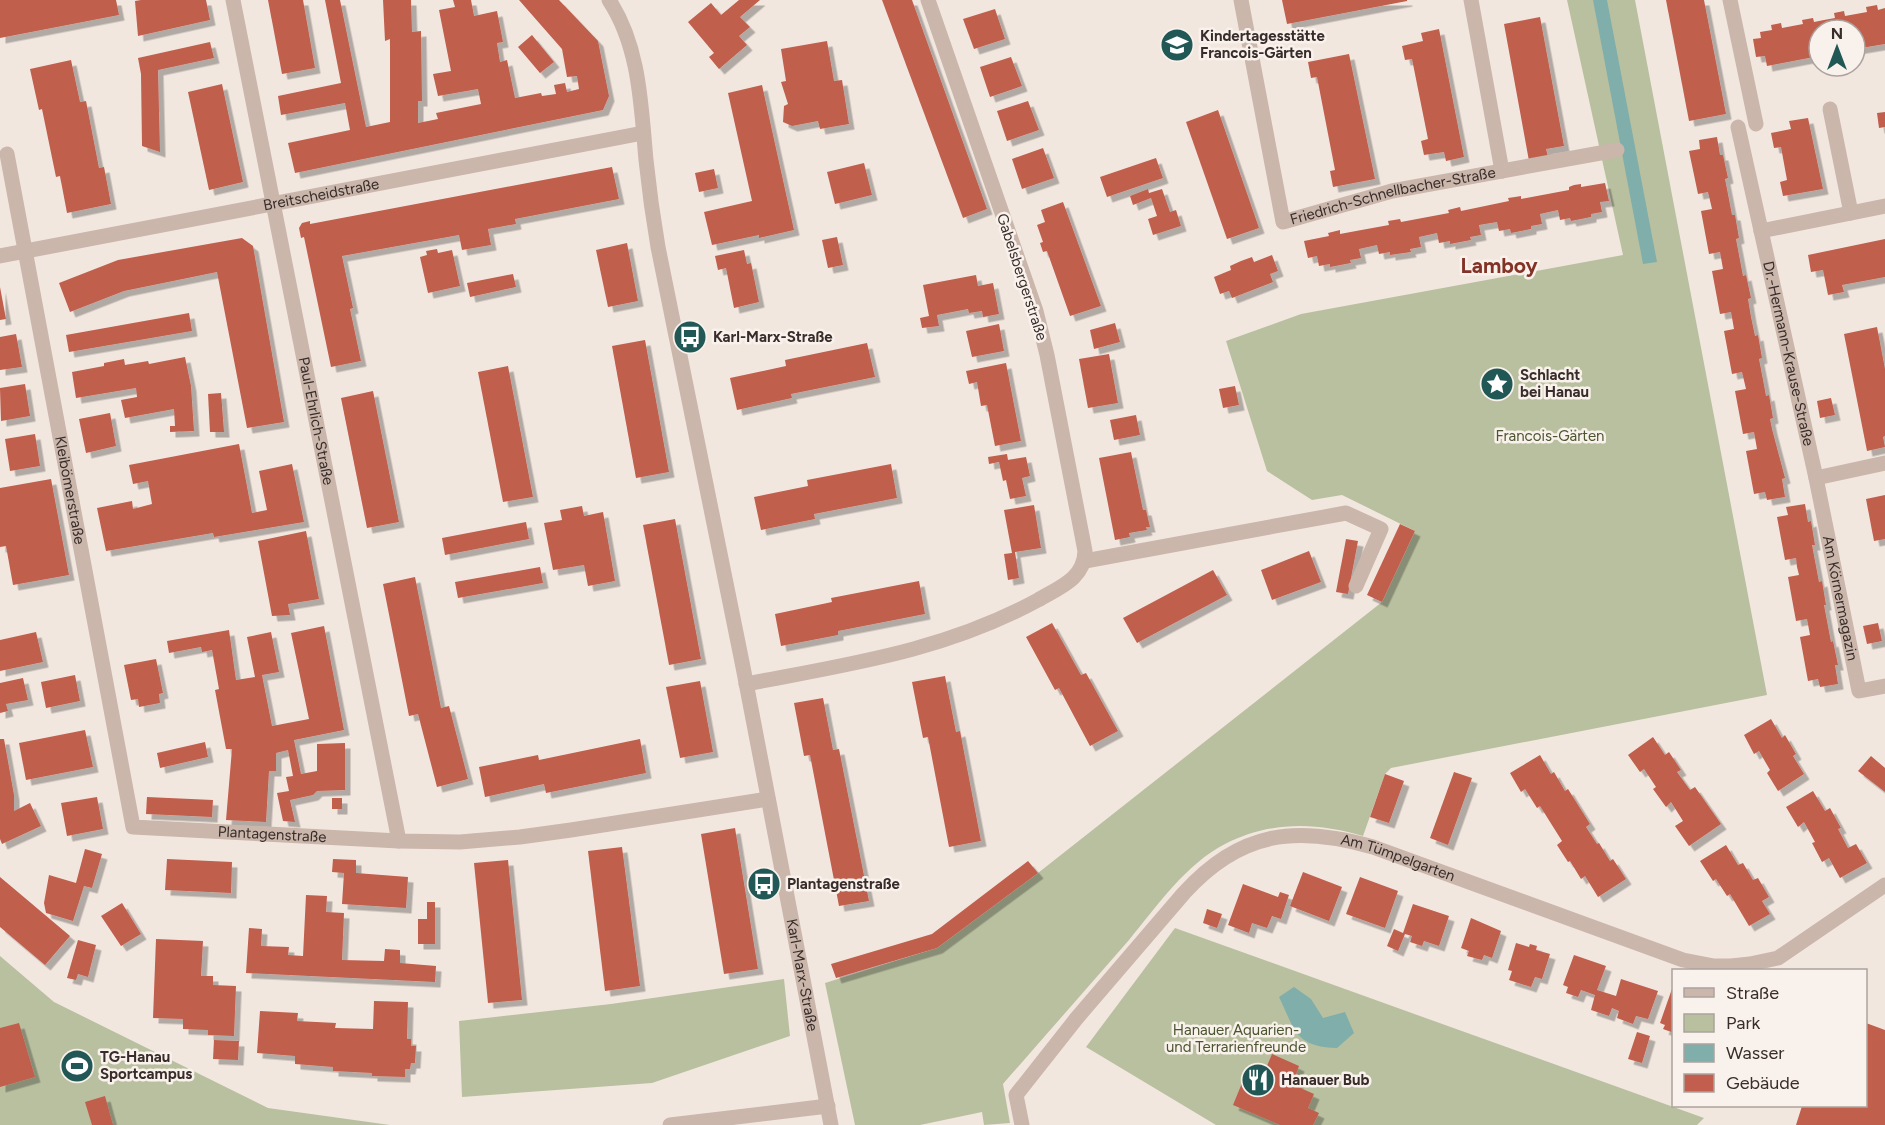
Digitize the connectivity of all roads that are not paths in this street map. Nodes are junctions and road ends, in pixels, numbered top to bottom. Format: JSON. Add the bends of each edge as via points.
{"nodes":[{"id":1,"x":233,"y":0,"type":"edge"},
{"id":2,"x":609,"y":0,"type":"edge"},
{"id":3,"x":928,"y":0,"type":"edge"},
{"id":4,"x":1241,"y":0,"type":"edge"},
{"id":5,"x":1471,"y":0,"type":"edge"},
{"id":6,"x":1730,"y":0,"type":"edge"},
{"id":7,"x":1830,"y":109,"type":"dead end"},
{"id":8,"x":1756,"y":124,"type":"dead end"},
{"id":9,"x":1738,"y":127,"type":"dead end"},
{"id":10,"x":643,"y":133,"type":"junction"},
{"id":11,"x":1617,"y":150,"type":"dead end"},
{"id":12,"x":7,"y":154,"type":"dead end"},
{"id":13,"x":1502,"y":171,"type":"junction"},
{"id":14,"x":274,"y":204,"type":"junction"},
{"id":15,"x":1885,"y":206,"type":"edge"},
{"id":16,"x":1851,"y":213,"type":"junction"},
{"id":17,"x":1761,"y":231,"type":"junction"},
{"id":18,"x":25,"y":252,"type":"junction"},
{"id":19,"x":0,"y":256,"type":"edge"},
{"id":20,"x":1885,"y":463,"type":"edge"},
{"id":21,"x":1816,"y":477,"type":"junction"},
{"id":22,"x":1084,"y":561,"type":"junction"},
{"id":23,"x":1356,"y":586,"type":"dead end"},
{"id":24,"x":746,"y":684,"type":"junction"},
{"id":25,"x":1885,"y":686,"type":"edge"},
{"id":26,"x":768,"y":799,"type":"junction"},
{"id":27,"x":133,"y":827,"type":"joint"},
{"id":28,"x":399,"y":841,"type":"junction"},
{"id":29,"x":1885,"y":885,"type":"edge"},
{"id":30,"x":828,"y":1106,"type":"junction"},
{"id":31,"x":670,"y":1125,"type":"edge"},
{"id":32,"x":831,"y":1125,"type":"edge"},
{"id":33,"x":1022,"y":1125,"type":"edge"}],
"edges":[{"from":1,"to":14,"type":"street","name":"Paul-Ehrlich-Straße"},
{"from":2,"to":10,"type":"street","name":"Karl-Marx-Straße","via":[[625,29],[635,64]]},
{"from":3,"to":22,"type":"street","name":"Gabelsbergerstraße","via":[[1041,331],[1085,550]]},
{"from":4,"to":13,"type":"street","name":"Friedrich-Schnellbacher-Straße","via":[[1283,222],[1392,191]]},
{"from":5,"to":13,"type":"street"},
{"from":6,"to":8,"type":"street"},
{"from":7,"to":16,"type":"street"},
{"from":9,"to":17,"type":"street","name":"Dr.-Hermann-Krause-Straße"},
{"from":10,"to":14,"type":"street","name":"Breitscheidstraße"},
{"from":10,"to":24,"type":"street","name":"Karl-Marx-Straße","via":[[658,247]]},
{"from":11,"to":13,"type":"street","name":"Friedrich-Schnellbacher-Straße"},
{"from":12,"to":18,"type":"street","name":"Kleibömerstraße"},
{"from":14,"to":18,"type":"street","name":"Breitscheidstraße"},
{"from":14,"to":28,"type":"street","name":"Paul-Ehrlich-Straße"},
{"from":15,"to":16,"type":"street"},
{"from":16,"to":17,"type":"street"},
{"from":17,"to":21,"type":"street","name":"Dr.-Hermann-Krause-Straße"},
{"from":18,"to":19,"type":"street","name":"Breitscheidstraße"},
{"from":18,"to":27,"type":"street","name":"Kleibömerstraße"},
{"from":20,"to":21,"type":"street"},
{"from":21,"to":25,"type":"street","name":"Am Körnermagazin","via":[[1859,692]]},
{"from":22,"to":23,"type":"street","via":[[1346,513],[1382,529]]},
{"from":22,"to":24,"type":"street","via":[[1075,576],[1063,585],[1013,613],[957,637],[900,654]]},
{"from":24,"to":26,"type":"street","name":"Karl-Marx-Straße"},
{"from":26,"to":28,"type":"street","name":"Plantagenstraße","via":[[520,837],[460,842]]},
{"from":26,"to":30,"type":"street","name":"Karl-Marx-Straße"},
{"from":27,"to":28,"type":"street","name":"Plantagenstraße"},
{"from":29,"to":33,"type":"street","name":"Am Tümpelgarten","via":[[1778,958],[1714,966],[1683,960],[1373,847],[1312,835],[1272,838],[1225,856],[1184,893],[1016,1095]]},
{"from":30,"to":31,"type":"street"},
{"from":30,"to":32,"type":"street","name":"Karl-Marx-Straße"}]}
